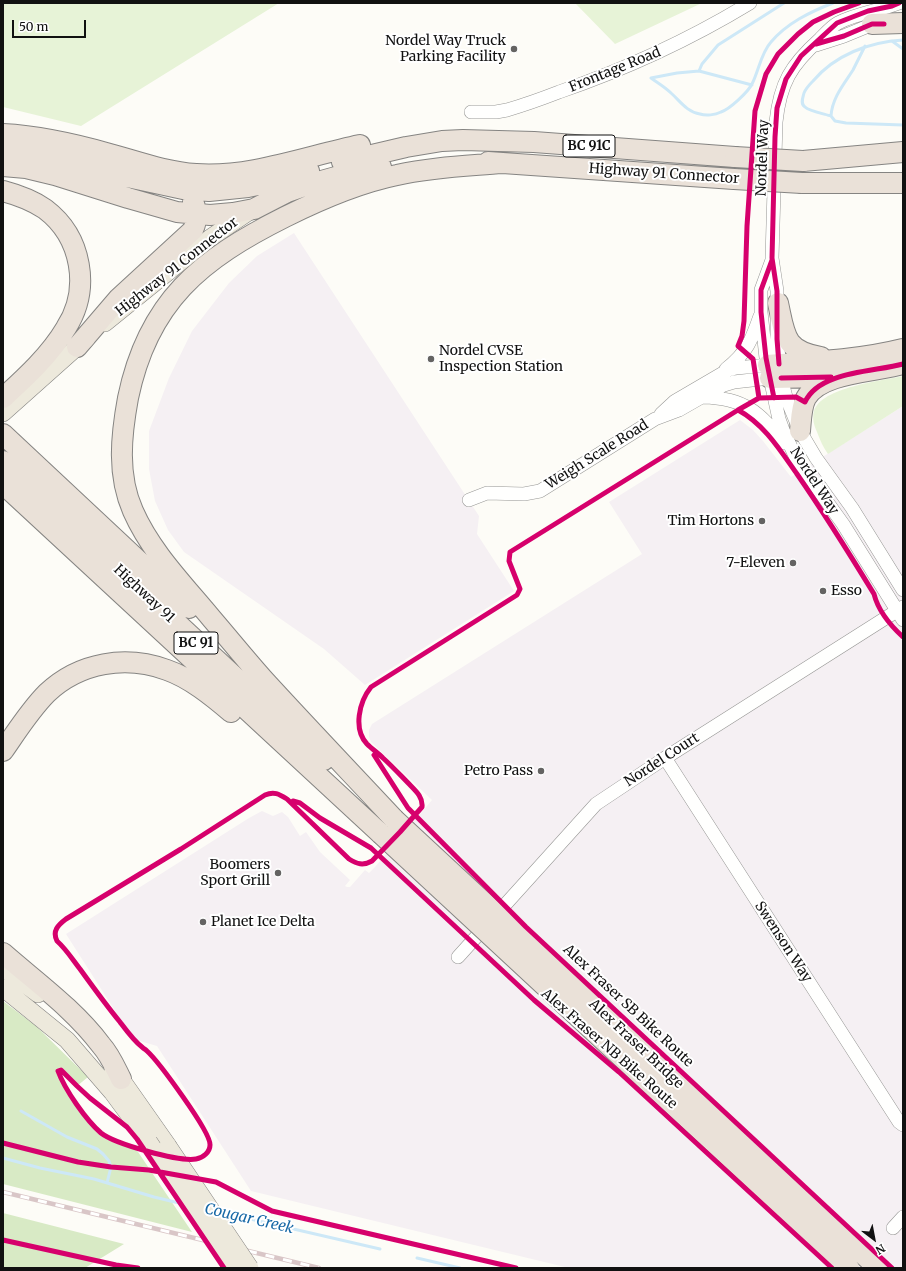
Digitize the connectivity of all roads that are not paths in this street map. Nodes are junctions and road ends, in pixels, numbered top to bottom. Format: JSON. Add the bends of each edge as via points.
{"nodes":[{"id":1,"x":750,"y":3,"type":"edge"},
{"id":2,"x":880,"y":3,"type":"edge"},
{"id":3,"x":899,"y":3,"type":"edge"},
{"id":4,"x":903,"y":15,"type":"edge"},
{"id":5,"x":870,"y":18,"type":"junction"},
{"id":6,"x":903,"y":23,"type":"edge"},
{"id":7,"x":471,"y":112,"type":"dead end"},
{"id":8,"x":3,"y":134,"type":"edge"},
{"id":9,"x":442,"y":141,"type":"junction"},
{"id":10,"x":3,"y":146,"type":"edge"},
{"id":11,"x":903,"y":152,"type":"edge"},
{"id":12,"x":803,"y":161,"type":"junction"},
{"id":13,"x":502,"y":162,"type":"junction"},
{"id":14,"x":903,"y":163,"type":"edge"},
{"id":15,"x":3,"y":166,"type":"edge"},
{"id":16,"x":903,"y":183,"type":"edge"},
{"id":17,"x":183,"y":189,"type":"junction"},
{"id":18,"x":3,"y":192,"type":"edge"},
{"id":19,"x":254,"y":209,"type":"junction"},
{"id":20,"x":197,"y":214,"type":"junction"},
{"id":21,"x":772,"y":258,"type":"junction"},
{"id":22,"x":770,"y":307,"type":"junction"},
{"id":23,"x":77,"y":347,"type":"junction"},
{"id":24,"x":903,"y":349,"type":"edge"},
{"id":25,"x":903,"y":364,"type":"edge"},
{"id":26,"x":839,"y":368,"type":"junction"},
{"id":27,"x":775,"y":371,"type":"junction"},
{"id":28,"x":718,"y":375,"type":"junction"},
{"id":29,"x":703,"y":397,"type":"junction"},
{"id":30,"x":6,"y":406,"type":"edge"},
{"id":31,"x":655,"y":419,"type":"junction"},
{"id":32,"x":800,"y":432,"type":"junction"},
{"id":33,"x":3,"y":434,"type":"edge"},
{"id":34,"x":797,"y":460,"type":"junction"},
{"id":35,"x":3,"y":461,"type":"edge"},
{"id":36,"x":3,"y":484,"type":"edge"},
{"id":37,"x":469,"y":500,"type":"dead end"},
{"id":38,"x":898,"y":573,"type":"edge"},
{"id":39,"x":903,"y":590,"type":"edge"},
{"id":40,"x":901,"y":613,"type":"edge"},
{"id":41,"x":263,"y":679,"type":"junction"},
{"id":42,"x":3,"y":751,"type":"edge"},
{"id":43,"x":664,"y":758,"type":"junction"},
{"id":44,"x":363,"y":818,"type":"junction"},
{"id":45,"x":394,"y":819,"type":"junction"},
{"id":46,"x":381,"y":834,"type":"joint"},
{"id":47,"x":458,"y":958,"type":"dead end"},
{"id":48,"x":4,"y":969,"type":"edge"},
{"id":49,"x":121,"y":1079,"type":"joint"},
{"id":50,"x":903,"y":1125,"type":"edge"},
{"id":51,"x":903,"y":1217,"type":"edge"},
{"id":52,"x":893,"y":1228,"type":"dead end"},
{"id":53,"x":233,"y":1268,"type":"edge"},
{"id":54,"x":250,"y":1268,"type":"edge"},
{"id":55,"x":849,"y":1268,"type":"edge"},
{"id":56,"x":878,"y":1268,"type":"edge"}],
"edges":[{"from":1,"to":7,"type":"street","name":"Frontage Road","via":[[669,48],[610,74],[507,110]]},
{"from":2,"to":5,"type":"street"},
{"from":3,"to":5,"type":"street","name":"Nordel Way"},
{"from":4,"to":5,"type":"street","name":"Nordel Way"},
{"from":5,"to":6,"type":"highway"},
{"from":5,"to":21,"type":"street","name":"Nordel Way","via":[[844,36],[812,46],[801,56],[786,79],[777,108]]},
{"from":8,"to":9,"type":"highway","via":[[48,138],[152,167],[214,175],[254,169],[393,139],[417,136]]},
{"from":9,"to":12,"type":"highway","name":"Highway 91 Connector","number":"BC 91C","bridge":true,"via":[[534,142]]},
{"from":9,"to":17,"type":"highway","name":"Highway 91 Connector","via":[[366,155],[248,187],[209,191]]},
{"from":10,"to":17,"type":"highway","name":"Highway 91 Connector"},
{"from":11,"to":12,"type":"highway"},
{"from":12,"to":14,"type":"highway","name":"Highway 91 Connector","number":"BC 91C"},
{"from":13,"to":16,"type":"highway","name":"Highway 91 Connector","number":"BC 91C","bridge":true,"via":[[802,183]]},
{"from":13,"to":19,"type":"highway","name":"Highway 91 Connector","number":"BC 91C","via":[[447,159],[361,170],[306,184]]},
{"from":13,"to":41,"type":"highway","via":[[428,169],[370,181],[325,198],[254,233],[220,254],[186,282],[165,308],[142,349],[131,385],[122,442],[122,472],[126,494],[141,527],[166,565]]},
{"from":15,"to":20,"type":"highway","via":[[56,175],[177,212]]},
{"from":17,"to":20,"type":"highway","via":[[193,202]]},
{"from":18,"to":30,"type":"highway","via":[[31,201],[45,209],[57,221],[74,246],[81,286],[75,311],[67,328]]},
{"from":19,"to":20,"type":"highway","via":[[233,213]]},
{"from":19,"to":23,"type":"main road","name":"Highway 91 Connector","via":[[228,225],[185,258]]},
{"from":20,"to":23,"type":"highway","via":[[193,230],[119,298]]},
{"from":21,"to":22,"type":"street","name":"Nordel Way","via":[[778,291]]},
{"from":21,"to":22,"type":"street","name":"Nordel Way","via":[[761,290]]},
{"from":22,"to":26,"type":"highway","via":[[794,348]]},
{"from":22,"to":27,"type":"street","name":"Nordel Way"},
{"from":22,"to":27,"type":"street","name":"Nordel Way","via":[[776,338]]},
{"from":22,"to":28,"type":"street","via":[[745,352]]},
{"from":23,"to":30,"type":"main road","name":"Highway 91 Connector"},
{"from":24,"to":26,"type":"highway"},
{"from":25,"to":26,"type":"highway"},
{"from":26,"to":27,"type":"highway"},
{"from":26,"to":32,"type":"highway","via":[[806,397]]},
{"from":27,"to":28,"type":"street","name":"Weigh Scale Road","via":[[736,368]]},
{"from":27,"to":29,"type":"street","name":"Weigh Scale Road","via":[[724,385]]},
{"from":27,"to":32,"type":"street","name":"Nordel Way"},
{"from":27,"to":34,"type":"street","name":"Nordel Way","via":[[779,419]]},
{"from":28,"to":31,"type":"street","name":"Weigh Scale Road","via":[[674,401]]},
{"from":29,"to":31,"type":"street","name":"Weigh Scale Road"},
{"from":29,"to":34,"type":"street","via":[[728,399],[748,407],[769,425]]},
{"from":31,"to":37,"type":"street","name":"Weigh Scale Road","via":[[540,491],[524,494],[487,493]]},
{"from":32,"to":38,"type":"street","name":"Nordel Way","via":[[823,469]]},
{"from":33,"to":41,"type":"highway"},
{"from":34,"to":40,"type":"street","name":"Nordel Way","via":[[843,524]]},
{"from":35,"to":45,"type":"highway","name":"Highway 91","number":"BC 91","via":[[310,749]]},
{"from":36,"to":44,"type":"highway","name":"Highway 91","number":"BC 91"},
{"from":38,"to":39,"type":"street","name":"Nordel Way"},
{"from":40,"to":43,"type":"street","name":"Nordel Court"},
{"from":41,"to":45,"type":"highway"},
{"from":42,"to":44,"type":"highway","via":[[30,711],[66,678],[84,669],[103,664],[144,664],[168,670],[214,698],[293,765]]},
{"from":43,"to":47,"type":"street","name":"Nordel Court","via":[[596,804]]},
{"from":43,"to":50,"type":"street","name":"Swenson Way"},
{"from":44,"to":46,"type":"highway","name":"Highway 91","number":"BC 91"},
{"from":45,"to":56,"type":"highway","name":"Alex Fraser Bridge","number":"BC 91","bridge":true},
{"from":46,"to":55,"type":"highway","name":"Alex Fraser Bridge","number":"BC 91","bridge":true},
{"from":48,"to":49,"type":"highway","via":[[67,1009],[87,1028],[110,1058]]},
{"from":48,"to":53,"type":"main road","bridge":true,"via":[[112,1092],[149,1142]]},
{"from":49,"to":54,"type":"main road","bridge":true},
{"from":51,"to":52,"type":"street"}]}
